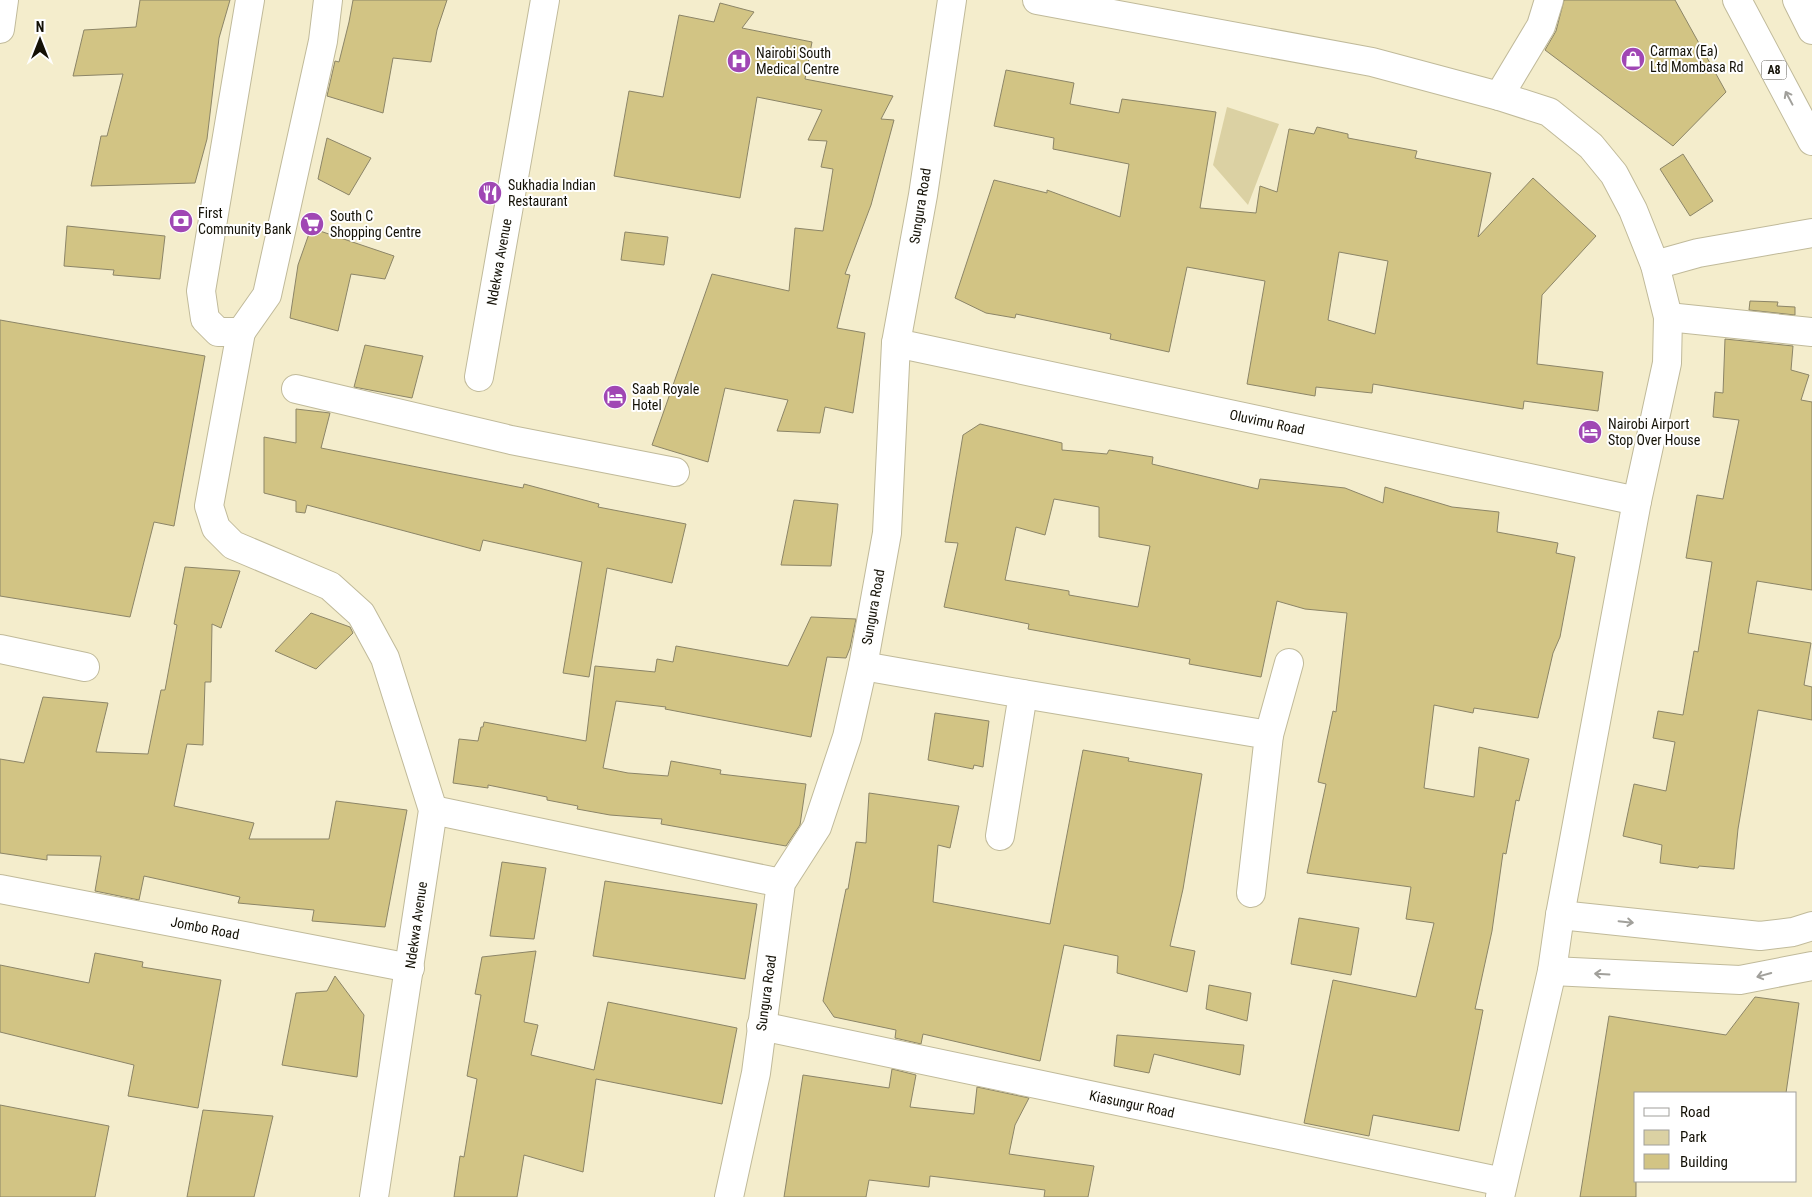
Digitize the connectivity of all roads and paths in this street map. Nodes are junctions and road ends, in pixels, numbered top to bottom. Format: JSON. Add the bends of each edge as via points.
{"nodes":[{"id":1,"x":4,"y":0,"type":"edge"},
{"id":2,"x":250,"y":0,"type":"edge"},
{"id":3,"x":328,"y":0,"type":"edge"},
{"id":4,"x":546,"y":0,"type":"edge"},
{"id":5,"x":952,"y":0,"type":"edge"},
{"id":6,"x":1037,"y":0,"type":"edge"},
{"id":7,"x":1549,"y":0,"type":"edge"},
{"id":8,"x":1737,"y":0,"type":"edge"},
{"id":9,"x":1797,"y":0,"type":"edge"},
{"id":10,"x":1133,"y":8,"type":"edge"},
{"id":11,"x":0,"y":29,"type":"edge"},
{"id":12,"x":1812,"y":30,"type":"edge"},
{"id":13,"x":1499,"y":96,"type":"junction"},
{"id":14,"x":1812,"y":141,"type":"edge"},
{"id":15,"x":1812,"y":233,"type":"edge"},
{"id":16,"x":1655,"y":265,"type":"junction"},
{"id":17,"x":1668,"y":317,"type":"junction"},
{"id":18,"x":241,"y":332,"type":"junction"},
{"id":19,"x":1812,"y":332,"type":"edge"},
{"id":20,"x":896,"y":343,"type":"junction"},
{"id":21,"x":479,"y":377,"type":"dead end"},
{"id":22,"x":296,"y":389,"type":"dead end"},
{"id":23,"x":675,"y":472,"type":"dead end"},
{"id":24,"x":1637,"y":501,"type":"junction"},
{"id":25,"x":0,"y":649,"type":"edge"},
{"id":26,"x":1289,"y":663,"type":"dead end"},
{"id":27,"x":863,"y":666,"type":"junction"},
{"id":28,"x":85,"y":668,"type":"dead end"},
{"id":29,"x":1023,"y":694,"type":"junction"},
{"id":30,"x":1269,"y":735,"type":"junction"},
{"id":31,"x":433,"y":810,"type":"junction"},
{"id":32,"x":1000,"y":836,"type":"dead end"},
{"id":33,"x":781,"y":883,"type":"junction"},
{"id":34,"x":0,"y":888,"type":"edge"},
{"id":35,"x":1251,"y":893,"type":"dead end"},
{"id":36,"x":1560,"y":915,"type":"junction"},
{"id":37,"x":1812,"y":927,"type":"edge"},
{"id":38,"x":1812,"y":955,"type":"edge"},
{"id":39,"x":1812,"y":966,"type":"edge"},
{"id":40,"x":410,"y":968,"type":"junction"},
{"id":41,"x":1552,"y":971,"type":"junction"},
{"id":42,"x":761,"y":1026,"type":"junction"},
{"id":43,"x":1502,"y":1190,"type":"edge"},
{"id":44,"x":374,"y":1197,"type":"edge"},
{"id":45,"x":729,"y":1197,"type":"edge"}],
"edges":[{"from":1,"to":11,"type":"main road"},
{"from":2,"to":18,"type":"main road","via":[[201,291],[205,319],[218,332]]},
{"from":3,"to":18,"type":"main road","via":[[323,41],[267,295]]},
{"from":4,"to":21,"type":"main road","name":"Ndekwa Avenue"},
{"from":5,"to":20,"type":"main road","name":"Sungura Road","via":[[923,195]]},
{"from":6,"to":10,"type":"main road"},
{"from":7,"to":13,"type":"main road","via":[[1541,26]]},
{"from":14,"to":8,"type":"main road","number":"A8","one_way":true},
{"from":9,"to":12,"type":"main road"},
{"from":10,"to":13,"type":"main road","via":[[1372,62]]},
{"from":13,"to":16,"type":"main road","via":[[1548,112],[1591,146],[1614,174],[1633,210]]},
{"from":15,"to":16,"type":"main road","via":[[1698,253]]},
{"from":16,"to":17,"type":"main road"},
{"from":17,"to":19,"type":"main road"},
{"from":17,"to":24,"type":"main road","via":[[1667,363]]},
{"from":18,"to":31,"type":"main road","name":"Ndekwa Avenue","via":[[209,506],[216,528],[233,545],[330,586],[361,614],[385,658]]},
{"from":20,"to":24,"type":"main road","name":"Oluvimu Road"},
{"from":20,"to":27,"type":"main road","name":"Sungura Road","via":[[887,533]]},
{"from":22,"to":23,"type":"main road","via":[[511,440]]},
{"from":24,"to":36,"type":"main road"},
{"from":25,"to":28,"type":"main road"},
{"from":26,"to":30,"type":"main road"},
{"from":27,"to":29,"type":"main road"},
{"from":27,"to":33,"type":"main road","name":"Sungura Road","via":[[847,737],[817,827]]},
{"from":29,"to":30,"type":"main road"},
{"from":29,"to":32,"type":"main road"},
{"from":30,"to":35,"type":"main road"},
{"from":31,"to":33,"type":"main road"},
{"from":31,"to":40,"type":"main road","name":"Ndekwa Avenue"},
{"from":33,"to":42,"type":"main road","name":"Sungura Road"},
{"from":34,"to":40,"type":"main road","name":"Jombo Road"},
{"from":36,"to":37,"type":"main road","one_way":true,"via":[[1760,936]]},
{"from":36,"to":41,"type":"main road"},
{"from":37,"to":38,"type":"main road","via":[[1808,941]]},
{"from":39,"to":41,"type":"main road","one_way":true,"via":[[1740,980]]},
{"from":40,"to":44,"type":"main road","name":"Ndekwa Avenue"},
{"from":41,"to":43,"type":"main road"},
{"from":42,"to":43,"type":"main road","name":"Kiasungur Road"},
{"from":42,"to":45,"type":"main road","name":"Sungura Road","via":[[756,1073]]}]}
